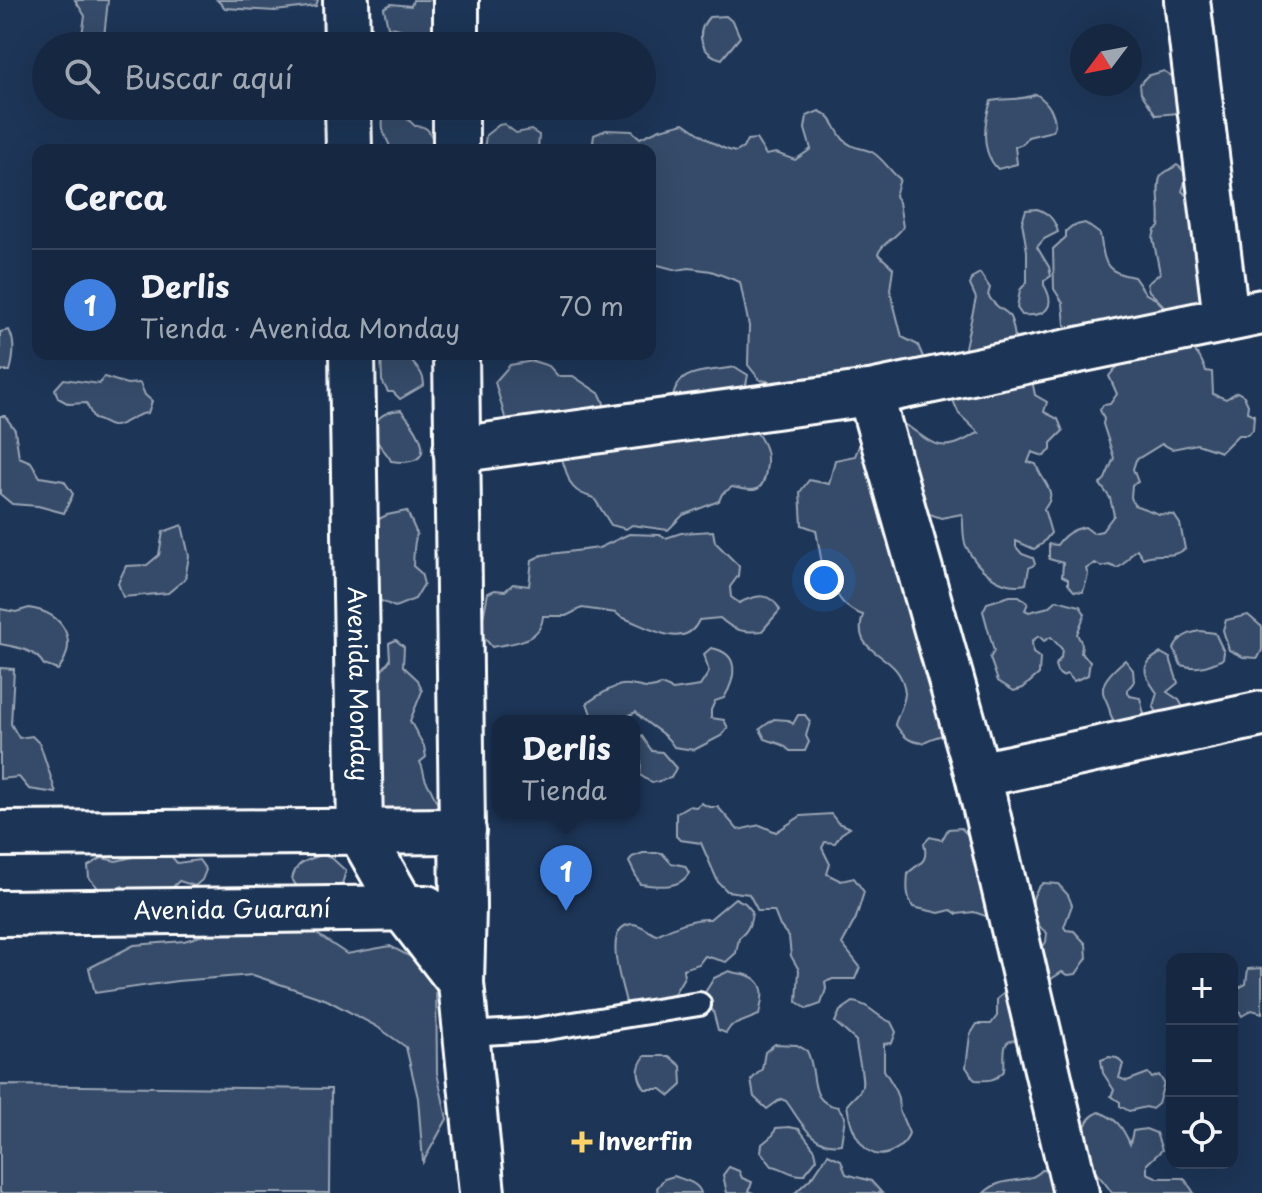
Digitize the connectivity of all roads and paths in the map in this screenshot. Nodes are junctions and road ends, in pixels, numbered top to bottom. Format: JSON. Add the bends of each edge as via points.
{"nodes":[{"id":1,"x":346,"y":0,"type":"edge"},
{"id":2,"x":456,"y":0,"type":"edge"},
{"id":3,"x":1187,"y":0,"type":"edge"},
{"id":4,"x":347,"y":32,"type":"edge"},
{"id":5,"x":456,"y":32,"type":"edge"},
{"id":6,"x":348,"y":120,"type":"edge"},
{"id":7,"x":456,"y":120,"type":"edge"},
{"id":8,"x":349,"y":144,"type":"edge"},
{"id":9,"x":456,"y":144,"type":"edge"},
{"id":10,"x":1244,"y":315,"type":"edge"},
{"id":11,"x":352,"y":360,"type":"edge"},
{"id":12,"x":456,"y":360,"type":"edge"},
{"id":13,"x":870,"y":393,"type":"junction"},
{"id":14,"x":456,"y":450,"type":"junction"},
{"id":15,"x":1262,"y":714,"type":"edge"},
{"id":16,"x":978,"y":775,"type":"junction"},
{"id":17,"x":463,"y":831,"type":"junction"},
{"id":18,"x":360,"y":832,"type":"junction"},
{"id":19,"x":0,"y":834,"type":"edge"},
{"id":20,"x":403,"y":908,"type":"junction"},
{"id":21,"x":463,"y":908,"type":"junction"},
{"id":22,"x":0,"y":913,"type":"edge"},
{"id":23,"x":461,"y":983,"type":"junction"},
{"id":24,"x":699,"y":1004,"type":"dead end"},
{"id":25,"x":466,"y":1034,"type":"junction"},
{"id":26,"x":482,"y":1193,"type":"edge"},
{"id":27,"x":1076,"y":1193,"type":"edge"}],
"edges":[{"from":1,"to":4,"type":"main road"},
{"from":2,"to":5,"type":"main road"},
{"from":3,"to":10,"type":"main road"},
{"from":6,"to":8,"type":"main road"},
{"from":7,"to":9,"type":"main road"},
{"from":10,"to":13,"type":"main road"},
{"from":11,"to":18,"type":"main road","name":"Avenida Monday"},
{"from":12,"to":14,"type":"main road"},
{"from":13,"to":14,"type":"main road"},
{"from":13,"to":16,"type":"main road"},
{"from":14,"to":17,"type":"main road"},
{"from":15,"to":16,"type":"main road"},
{"from":16,"to":27,"type":"main road"},
{"from":17,"to":18,"type":"main road"},
{"from":17,"to":21,"type":"main road"},
{"from":18,"to":19,"type":"main road"},
{"from":18,"to":20,"type":"main road","name":"Avenida Monday"},
{"from":20,"to":21,"type":"main road","name":"Avenida Guaraní"},
{"from":20,"to":22,"type":"main road","name":"Avenida Guaraní"},
{"from":20,"to":23,"type":"main road","name":"Avenida Monday"},
{"from":21,"to":23,"type":"main road"},
{"from":23,"to":25,"type":"main road"},
{"from":24,"to":25,"type":"lane","via":[[535,1030]]},
{"from":25,"to":26,"type":"main road"}]}
